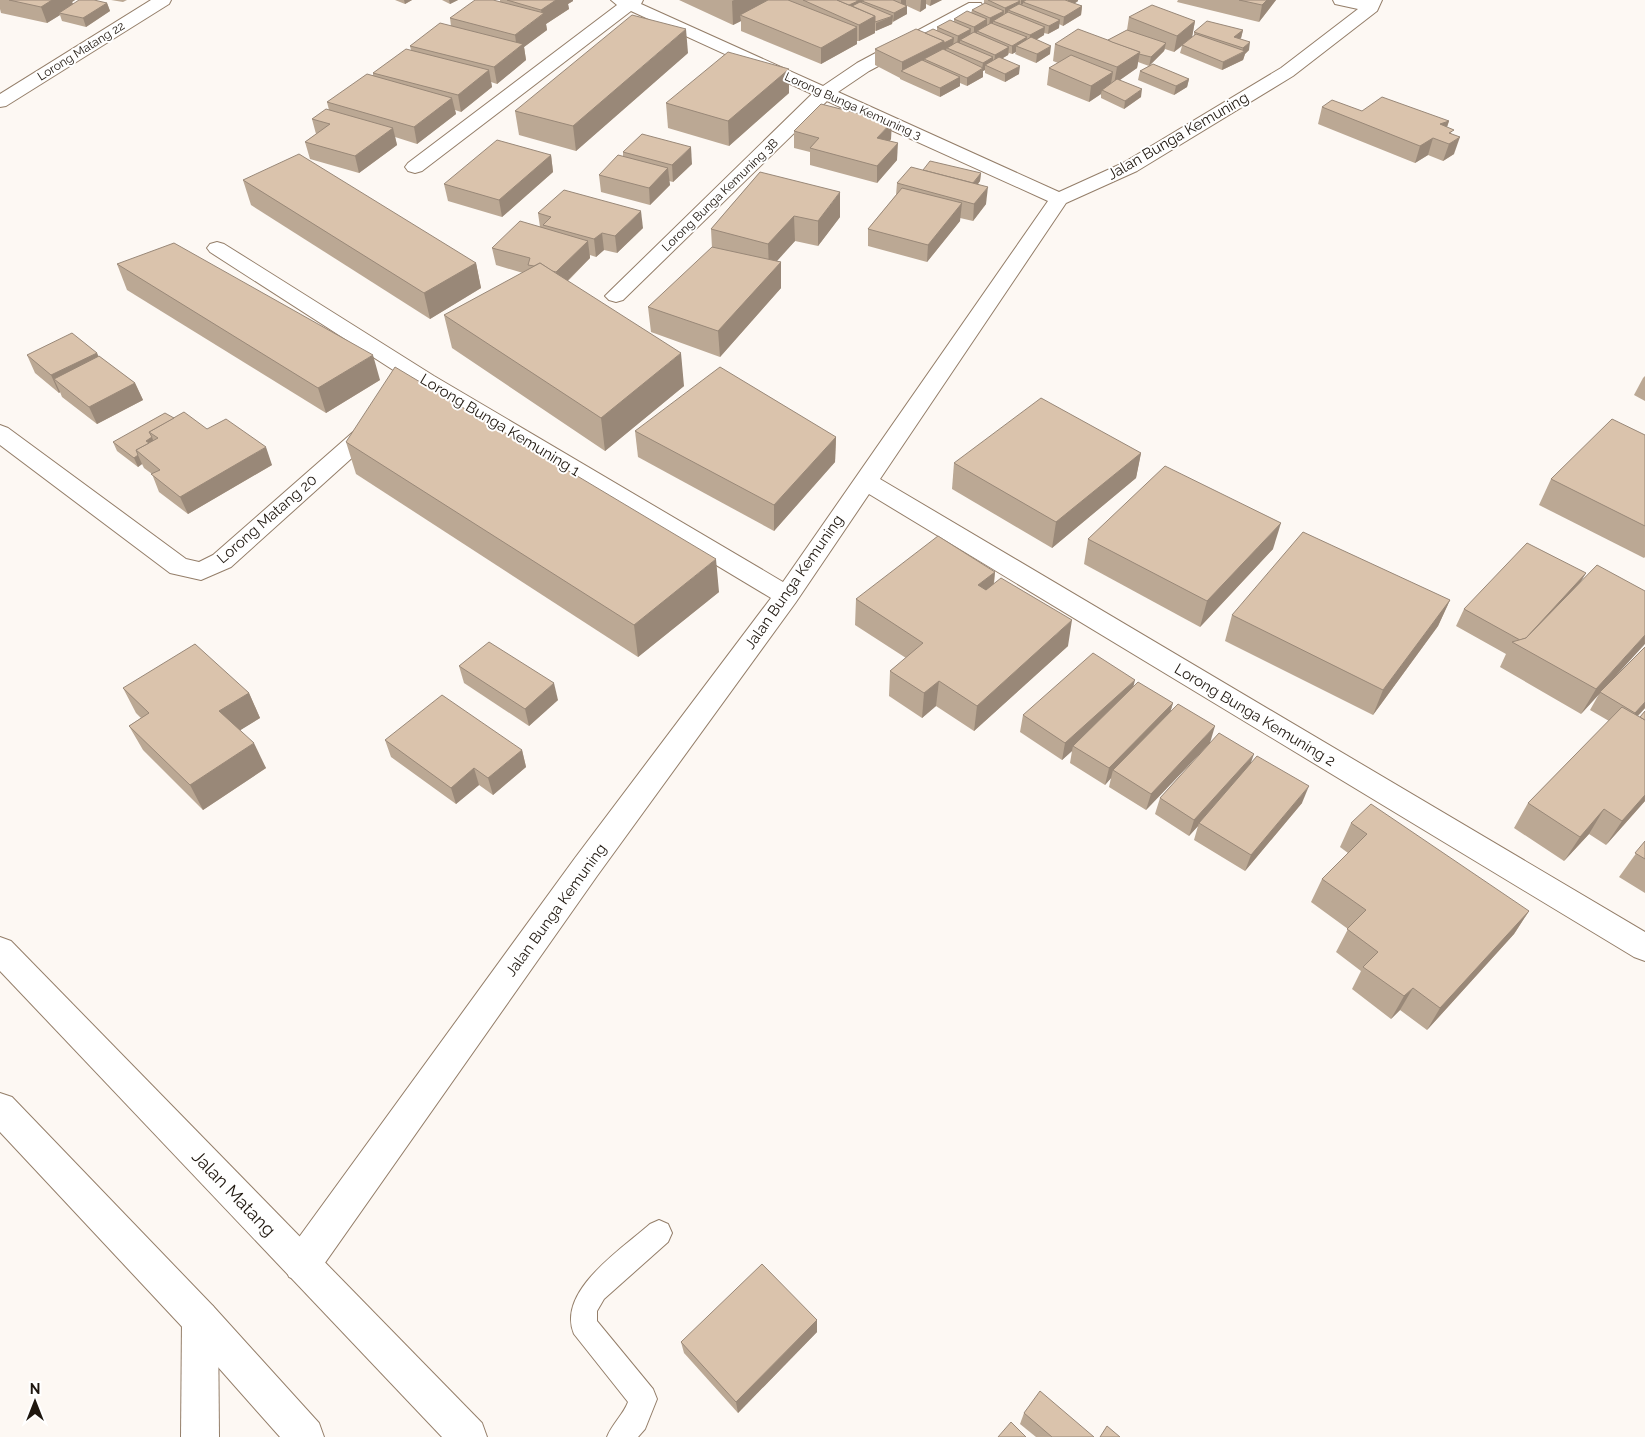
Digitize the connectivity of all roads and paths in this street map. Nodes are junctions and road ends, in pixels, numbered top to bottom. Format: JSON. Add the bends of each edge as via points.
{"nodes":[{"id":1,"x":163,"y":0,"type":"edge"},
{"id":2,"x":1341,"y":0,"type":"edge"},
{"id":3,"x":627,"y":1,"type":"edge"},
{"id":4,"x":1373,"y":3,"type":"edge"},
{"id":5,"x":975,"y":6,"type":"edge"},
{"id":6,"x":824,"y":92,"type":"junction"},
{"id":7,"x":0,"y":102,"type":"edge"},
{"id":8,"x":415,"y":167,"type":"dead end"},
{"id":9,"x":1059,"y":199,"type":"junction"},
{"id":10,"x":217,"y":248,"type":"dead end"},
{"id":11,"x":616,"y":296,"type":"dead end"},
{"id":12,"x":389,"y":412,"type":"edge"},
{"id":13,"x":0,"y":432,"type":"edge"},
{"id":14,"x":865,"y":481,"type":"junction"},
{"id":15,"x":787,"y":596,"type":"junction"},
{"id":16,"x":1645,"y":948,"type":"edge"},
{"id":17,"x":0,"y":950,"type":"edge"},
{"id":18,"x":0,"y":1108,"type":"edge"},
{"id":19,"x":659,"y":1233,"type":"dead end"},
{"id":20,"x":302,"y":1264,"type":"junction"},
{"id":21,"x":200,"y":1319,"type":"junction"},
{"id":22,"x":200,"y":1437,"type":"edge"},
{"id":23,"x":305,"y":1437,"type":"edge"},
{"id":24,"x":468,"y":1437,"type":"edge"},
{"id":25,"x":621,"y":1437,"type":"edge"}],
"edges":[{"from":1,"to":7,"type":"street","name":"Lorong Matang 22"},
{"from":2,"to":4,"type":"street"},
{"from":3,"to":6,"type":"street","name":"Lorong Bunga Kemuning 3"},
{"from":3,"to":8,"type":"street"},
{"from":4,"to":9,"type":"street","name":"Jalan Bunga Kemuning","via":[[1287,72],[1130,167]]},
{"from":5,"to":6,"type":"street","name":"Lorong Bunga Kemuning 3B"},
{"from":6,"to":9,"type":"street","name":"Lorong Bunga Kemuning 3"},
{"from":6,"to":11,"type":"street","name":"Lorong Bunga Kemuning 3B"},
{"from":9,"to":14,"type":"street","name":"Jalan Bunga Kemuning"},
{"from":10,"to":15,"type":"street","name":"Lorong Bunga Kemuning 1","via":[[418,387]]},
{"from":12,"to":13,"type":"street","name":"Lorong Matang 20","via":[[222,561],[201,571],[179,567]]},
{"from":14,"to":15,"type":"street","name":"Jalan Bunga Kemuning"},
{"from":14,"to":16,"type":"street","name":"Lorong Bunga Kemuning 2"},
{"from":15,"to":20,"type":"street","name":"Jalan Bunga Kemuning","via":[[586,867]]},
{"from":17,"to":20,"type":"street","name":"Jalan Matang"},
{"from":18,"to":21,"type":"street"},
{"from":19,"to":25,"type":"lane","via":[[596,1290],[584,1308],[583,1325],[643,1399],[635,1419]]},
{"from":20,"to":24,"type":"street","name":"Jalan Matang"},
{"from":21,"to":22,"type":"street"},
{"from":21,"to":23,"type":"street"}]}
